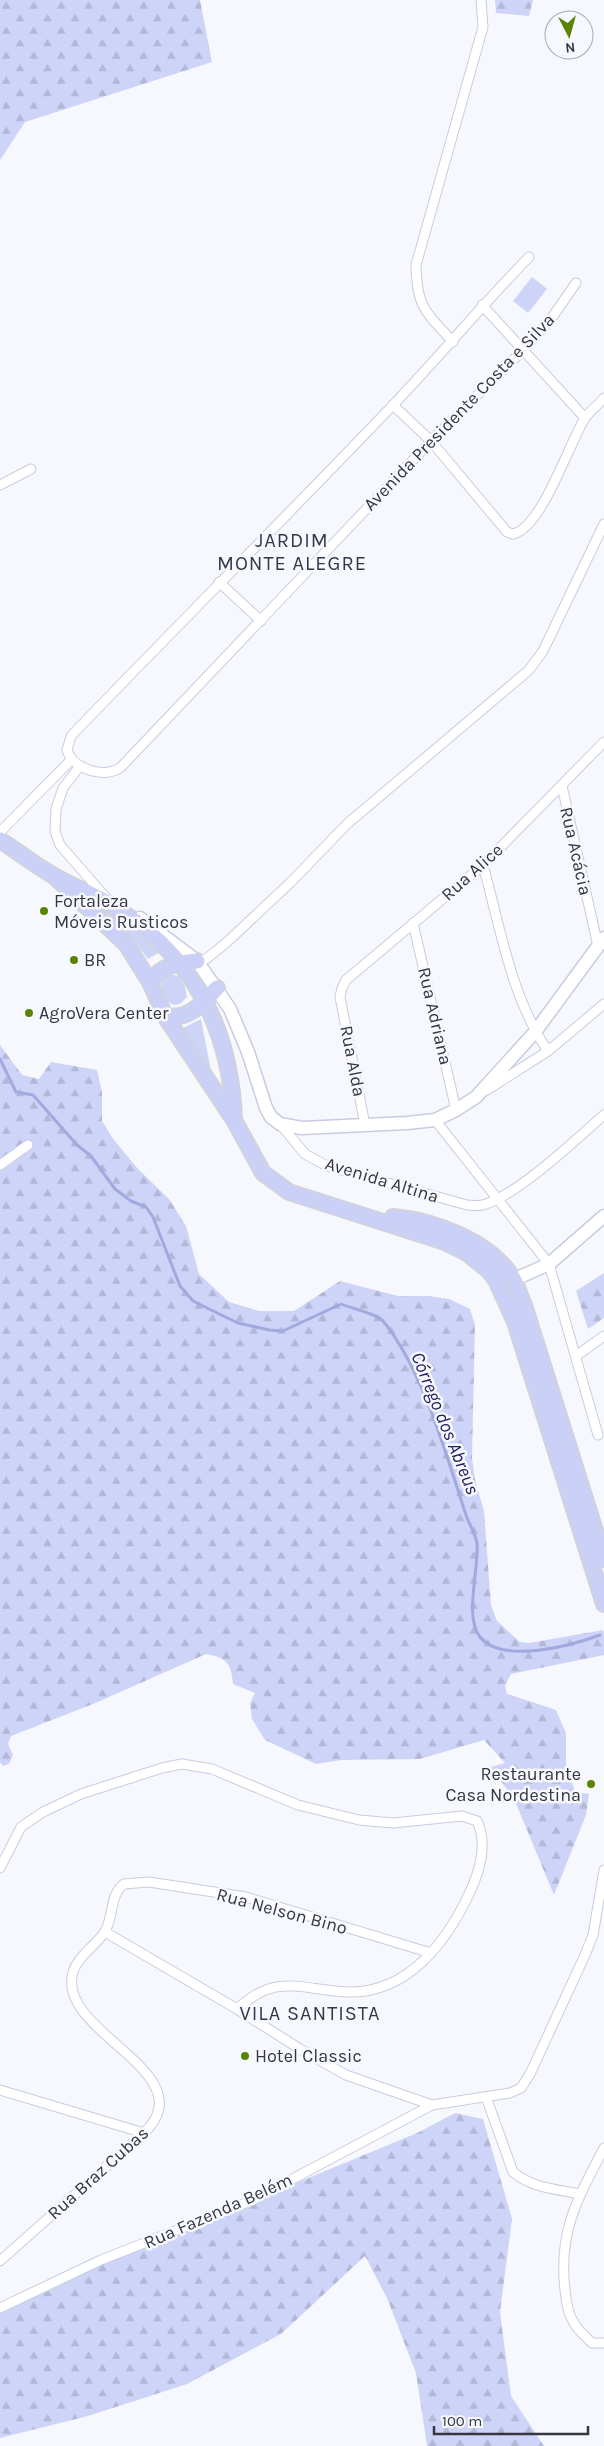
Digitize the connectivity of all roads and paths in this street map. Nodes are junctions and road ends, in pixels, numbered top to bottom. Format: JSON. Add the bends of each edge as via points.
{"nodes":[{"id":1,"x":481,"y":0,"type":"edge"},
{"id":2,"x":529,"y":257,"type":"dead end"},
{"id":3,"x":576,"y":283,"type":"dead end"},
{"id":4,"x":482,"y":305,"type":"junction"},
{"id":5,"x":453,"y":342,"type":"junction"},
{"id":6,"x":524,"y":350,"type":"junction"},
{"id":7,"x":604,"y":398,"type":"edge"},
{"id":8,"x":393,"y":405,"type":"junction"},
{"id":9,"x":586,"y":418,"type":"junction"},
{"id":10,"x":431,"y":441,"type":"junction"},
{"id":11,"x":30,"y":469,"type":"dead end"},
{"id":12,"x":0,"y":484,"type":"edge"},
{"id":13,"x":604,"y":524,"type":"edge"},
{"id":14,"x":219,"y":582,"type":"junction"},
{"id":15,"x":261,"y":621,"type":"junction"},
{"id":16,"x":604,"y":742,"type":"edge"},
{"id":17,"x":72,"y":760,"type":"junction"},
{"id":18,"x":80,"y":766,"type":"junction"},
{"id":19,"x":562,"y":786,"type":"junction"},
{"id":20,"x":0,"y":832,"type":"edge"},
{"id":21,"x":0,"y":840,"type":"edge"},
{"id":22,"x":483,"y":865,"type":"junction"},
{"id":23,"x":54,"y":875,"type":"junction"},
{"id":24,"x":116,"y":908,"type":"junction"},
{"id":25,"x":413,"y":923,"type":"junction"},
{"id":26,"x":601,"y":942,"type":"edge"},
{"id":27,"x":197,"y":961,"type":"junction"},
{"id":28,"x":180,"y":962,"type":"junction"},
{"id":29,"x":150,"y":982,"type":"junction"},
{"id":30,"x":217,"y":988,"type":"junction"},
{"id":31,"x":340,"y":997,"type":"joint"},
{"id":32,"x":205,"y":1000,"type":"junction"},
{"id":33,"x":604,"y":1004,"type":"edge"},
{"id":34,"x":165,"y":1016,"type":"junction"},
{"id":35,"x":535,"y":1032,"type":"junction"},
{"id":36,"x":548,"y":1051,"type":"junction"},
{"id":37,"x":476,"y":1097,"type":"junction"},
{"id":38,"x":456,"y":1110,"type":"junction"},
{"id":39,"x":604,"y":1115,"type":"edge"},
{"id":40,"x":234,"y":1120,"type":"junction"},
{"id":41,"x":435,"y":1120,"type":"junction"},
{"id":42,"x":280,"y":1124,"type":"junction"},
{"id":43,"x":365,"y":1125,"type":"junction"},
{"id":44,"x":28,"y":1145,"type":"dead end"},
{"id":45,"x":0,"y":1165,"type":"edge"},
{"id":46,"x":499,"y":1199,"type":"junction"},
{"id":47,"x":360,"y":1213,"type":"junction"},
{"id":48,"x":604,"y":1216,"type":"edge"},
{"id":49,"x":549,"y":1264,"type":"junction"},
{"id":50,"x":513,"y":1280,"type":"junction"},
{"id":51,"x":604,"y":1336,"type":"edge"},
{"id":52,"x":576,"y":1356,"type":"junction"},
{"id":53,"x":598,"y":1435,"type":"dead end"},
{"id":54,"x":604,"y":1559,"type":"edge"},
{"id":55,"x":604,"y":1604,"type":"edge"},
{"id":56,"x":0,"y":1868,"type":"edge"},
{"id":57,"x":604,"y":1870,"type":"edge"},
{"id":58,"x":105,"y":1932,"type":"junction"},
{"id":59,"x":431,"y":1953,"type":"junction"},
{"id":60,"x":237,"y":2009,"type":"junction"},
{"id":61,"x":0,"y":2090,"type":"edge"},
{"id":62,"x":486,"y":2097,"type":"junction"},
{"id":63,"x":432,"y":2105,"type":"junction"},
{"id":64,"x":144,"y":2133,"type":"junction"},
{"id":65,"x":604,"y":2148,"type":"edge"},
{"id":66,"x":580,"y":2194,"type":"junction"},
{"id":67,"x":0,"y":2261,"type":"edge"},
{"id":68,"x":0,"y":2308,"type":"edge"},
{"id":69,"x":604,"y":2343,"type":"edge"}],
"edges":[{"from":1,"to":5,"type":"street","via":[[483,27],[416,265],[416,292],[424,310]]},
{"from":2,"to":4,"type":"street"},
{"from":3,"to":6,"type":"street","name":"Avenida Presidente Costa e Silva"},
{"from":4,"to":5,"type":"street"},
{"from":4,"to":6,"type":"street"},
{"from":5,"to":8,"type":"street"},
{"from":6,"to":9,"type":"street"},
{"from":6,"to":10,"type":"street","name":"Avenida Presidente Costa e Silva"},
{"from":7,"to":9,"type":"street"},
{"from":8,"to":10,"type":"street"},
{"from":8,"to":14,"type":"street"},
{"from":9,"to":10,"type":"street","via":[[542,506],[524,529],[513,534],[507,532]]},
{"from":10,"to":15,"type":"street","name":"Avenida Presidente Costa e Silva"},
{"from":11,"to":12,"type":"street"},
{"from":13,"to":27,"type":"street","via":[[543,651],[529,670],[347,824],[226,942]]},
{"from":14,"to":15,"type":"street"},
{"from":14,"to":17,"type":"street","via":[[71,736],[67,750]]},
{"from":15,"to":18,"type":"street","name":"Avenida Presidente Costa e Silva","via":[[121,767],[103,774]]},
{"from":16,"to":19,"type":"street","name":"Rua Alice"},
{"from":17,"to":18,"type":"street","name":"Avenida Presidente Costa e Silva"},
{"from":17,"to":20,"type":"street"},
{"from":18,"to":24,"type":"street","via":[[63,788],[56,808],[55,831],[60,845]]},
{"from":19,"to":22,"type":"street","name":"Rua Alice"},
{"from":19,"to":26,"type":"street","name":"Rua Acácia"},
{"from":21,"to":23,"type":"main road"},
{"from":22,"to":25,"type":"street","name":"Rua Alice"},
{"from":22,"to":35,"type":"street","via":[[513,973]]},
{"from":23,"to":24,"type":"main road"},
{"from":23,"to":29,"type":"main road","via":[[126,944]]},
{"from":24,"to":27,"type":"street","via":[[143,919]]},
{"from":24,"to":28,"type":"main road"},
{"from":25,"to":31,"type":"street","name":"Rua Alice","via":[[346,980]]},
{"from":25,"to":38,"type":"street","name":"Rua Adriana"},
{"from":26,"to":35,"type":"street"},
{"from":27,"to":28,"type":"main road"},
{"from":27,"to":30,"type":"street"},
{"from":28,"to":29,"type":"main road","via":[[162,969]]},
{"from":28,"to":32,"type":"main road"},
{"from":29,"to":34,"type":"main road"},
{"from":30,"to":32,"type":"main road"},
{"from":30,"to":42,"type":"street","via":[[237,1022],[266,1108]]},
{"from":31,"to":43,"type":"street","name":"Rua Alda"},
{"from":32,"to":34,"type":"main road","via":[[183,1016]]},
{"from":32,"to":40,"type":"main road","via":[[218,1028]]},
{"from":33,"to":36,"type":"street"},
{"from":34,"to":40,"type":"main road"},
{"from":35,"to":36,"type":"street"},
{"from":35,"to":37,"type":"street"},
{"from":36,"to":37,"type":"street"},
{"from":37,"to":38,"type":"street"},
{"from":38,"to":41,"type":"street"},
{"from":39,"to":46,"type":"street","via":[[542,1168]]},
{"from":40,"to":47,"type":"main road","via":[[263,1172],[280,1187],[322,1204]]},
{"from":41,"to":43,"type":"street"},
{"from":41,"to":46,"type":"street"},
{"from":42,"to":43,"type":"street","via":[[302,1128]]},
{"from":42,"to":46,"type":"street","name":"Avenida Altina","via":[[304,1154],[327,1166],[467,1205],[481,1206]]},
{"from":44,"to":45,"type":"street"},
{"from":46,"to":49,"type":"street"},
{"from":47,"to":50,"type":"main road","via":[[398,1217],[463,1236],[498,1260]]},
{"from":47,"to":55,"type":"main road","via":[[459,1248],[496,1280],[515,1322]]},
{"from":48,"to":49,"type":"street"},
{"from":49,"to":50,"type":"street"},
{"from":49,"to":52,"type":"street"},
{"from":50,"to":54,"type":"main road","via":[[524,1305]]},
{"from":51,"to":52,"type":"street"},
{"from":52,"to":53,"type":"street"},
{"from":56,"to":59,"type":"street","via":[[21,1827],[43,1812],[81,1794],[182,1764],[212,1769],[298,1805],[358,1820],[393,1823],[447,1816],[472,1818],[477,1821],[483,1840],[482,1858],[462,1909]]},
{"from":57,"to":62,"type":"street","via":[[593,1935],[540,2055],[522,2088]]},
{"from":58,"to":59,"type":"street","name":"Rua Nelson Bino","via":[[120,1888],[124,1884],[149,1882],[246,1897]]},
{"from":58,"to":60,"type":"street"},
{"from":58,"to":64,"type":"street","name":"Rua Braz Cubas","via":[[73,1971],[72,1983],[75,1998],[91,2020],[151,2079],[156,2089],[160,2108],[158,2117]]},
{"from":59,"to":60,"type":"street","via":[[414,1971],[393,1983],[369,1990],[349,1992],[283,1985],[251,1996]]},
{"from":60,"to":63,"type":"street","via":[[346,2075]]},
{"from":61,"to":64,"type":"street"},
{"from":62,"to":63,"type":"street"},
{"from":62,"to":66,"type":"street","via":[[513,2172],[537,2186]]},
{"from":63,"to":68,"type":"street","name":"Rua Fazenda Belém","via":[[253,2200],[101,2260]]},
{"from":64,"to":67,"type":"street","name":"Rua Braz Cubas"},
{"from":65,"to":66,"type":"street"},
{"from":66,"to":69,"type":"street","via":[[568,2222],[564,2252],[566,2303],[574,2323],[592,2343]]}]}
